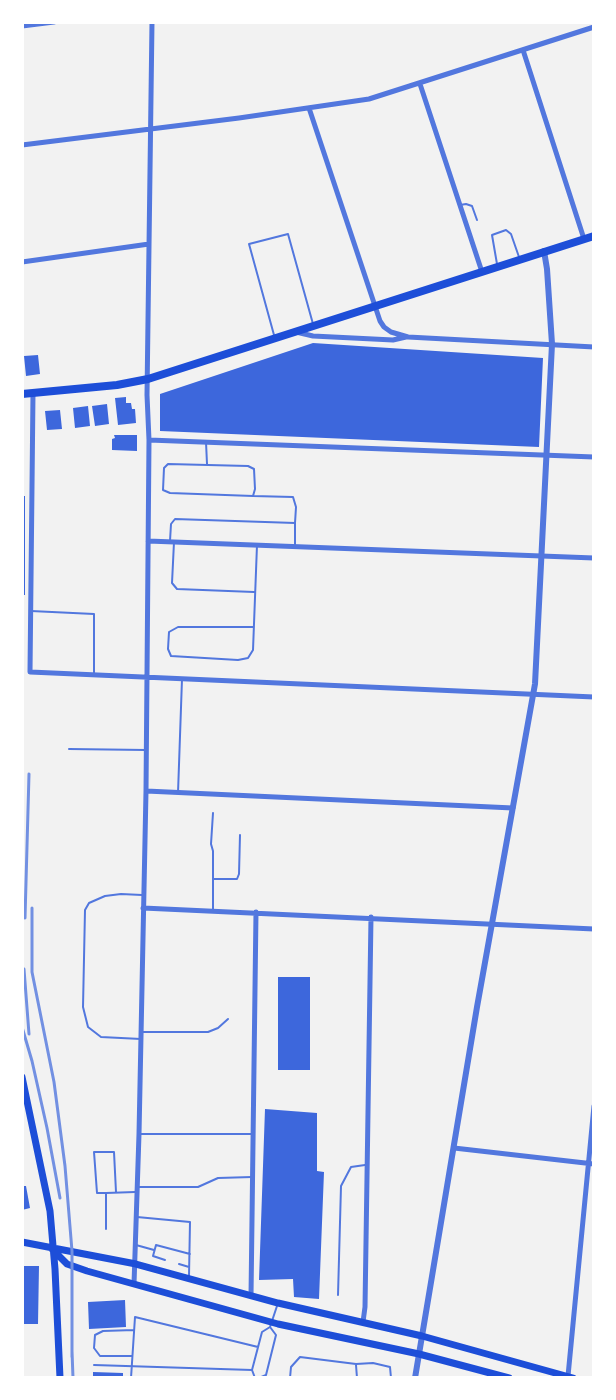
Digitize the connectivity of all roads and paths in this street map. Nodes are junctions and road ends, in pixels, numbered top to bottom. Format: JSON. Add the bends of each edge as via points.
{"nodes":[{"id":1,"x":54,"y":22,"type":"edge"},
{"id":2,"x":152,"y":22,"type":"edge"},
{"id":3,"x":592,"y":25,"type":"edge"},
{"id":4,"x":22,"y":26,"type":"edge"},
{"id":5,"x":523,"y":50,"type":"junction"},
{"id":6,"x":420,"y":84,"type":"junction"},
{"id":7,"x":309,"y":108,"type":"junction"},
{"id":8,"x":150,"y":128,"type":"junction"},
{"id":9,"x":22,"y":145,"type":"edge"},
{"id":10,"x":460,"y":205,"type":"junction"},
{"id":11,"x":477,"y":220,"type":"dead end"},
{"id":12,"x":594,"y":236,"type":"edge"},
{"id":13,"x":584,"y":239,"type":"junction"},
{"id":14,"x":149,"y":244,"type":"junction"},
{"id":15,"x":544,"y":251,"type":"junction"},
{"id":16,"x":520,"y":259,"type":"junction"},
{"id":17,"x":22,"y":261,"type":"edge"},
{"id":18,"x":498,"y":267,"type":"junction"},
{"id":19,"x":482,"y":272,"type":"junction"},
{"id":20,"x":376,"y":307,"type":"junction"},
{"id":21,"x":314,"y":326,"type":"junction"},
{"id":22,"x":294,"y":332,"type":"junction"},
{"id":23,"x":408,"y":337,"type":"junction"},
{"id":24,"x":274,"y":338,"type":"junction"},
{"id":25,"x":552,"y":344,"type":"junction"},
{"id":26,"x":594,"y":347,"type":"edge"},
{"id":27,"x":148,"y":379,"type":"junction"},
{"id":28,"x":33,"y":393,"type":"junction"},
{"id":29,"x":22,"y":394,"type":"edge"},
{"id":30,"x":149,"y":440,"type":"junction"},
{"id":31,"x":206,"y":442,"type":"junction"},
{"id":32,"x":548,"y":456,"type":"junction"},
{"id":33,"x":594,"y":457,"type":"edge"},
{"id":34,"x":207,"y":465,"type":"junction"},
{"id":35,"x":253,"y":496,"type":"junction"},
{"id":36,"x":295,"y":523,"type":"junction"},
{"id":37,"x":148,"y":541,"type":"junction"},
{"id":38,"x":172,"y":542,"type":"junction"},
{"id":39,"x":257,"y":545,"type":"junction"},
{"id":40,"x":295,"y":547,"type":"junction"},
{"id":41,"x":541,"y":557,"type":"junction"},
{"id":42,"x":594,"y":558,"type":"edge"},
{"id":43,"x":255,"y":592,"type":"junction"},
{"id":44,"x":31,"y":611,"type":"junction"},
{"id":45,"x":254,"y":627,"type":"junction"},
{"id":46,"x":22,"y":671,"type":"edge"},
{"id":47,"x":30,"y":672,"type":"junction"},
{"id":48,"x":94,"y":674,"type":"junction"},
{"id":49,"x":147,"y":675,"type":"junction"},
{"id":50,"x":182,"y":677,"type":"junction"},
{"id":51,"x":534,"y":694,"type":"junction"},
{"id":52,"x":594,"y":697,"type":"edge"},
{"id":53,"x":69,"y":749,"type":"dead end"},
{"id":54,"x":146,"y":750,"type":"junction"},
{"id":55,"x":146,"y":791,"type":"junction"},
{"id":56,"x":178,"y":793,"type":"junction"},
{"id":57,"x":513,"y":808,"type":"junction"},
{"id":58,"x":213,"y":813,"type":"dead end"},
{"id":59,"x":240,"y":835,"type":"dead end"},
{"id":60,"x":213,"y":879,"type":"junction"},
{"id":61,"x":143,"y":895,"type":"junction"},
{"id":62,"x":143,"y":908,"type":"junction"},
{"id":63,"x":213,"y":910,"type":"junction"},
{"id":64,"x":256,"y":912,"type":"junction"},
{"id":65,"x":371,"y":917,"type":"junction"},
{"id":66,"x":491,"y":923,"type":"junction"},
{"id":67,"x":594,"y":929,"type":"edge"},
{"id":68,"x":228,"y":1019,"type":"dead end"},
{"id":69,"x":141,"y":1032,"type":"junction"},
{"id":70,"x":141,"y":1039,"type":"junction"},
{"id":71,"x":22,"y":1077,"type":"edge"},
{"id":72,"x":594,"y":1106,"type":"edge"},
{"id":73,"x":139,"y":1134,"type":"junction"},
{"id":74,"x":252,"y":1134,"type":"junction"},
{"id":75,"x":454,"y":1148,"type":"junction"},
{"id":76,"x":591,"y":1163,"type":"edge"},
{"id":77,"x":368,"y":1164,"type":"junction"},
{"id":78,"x":252,"y":1178,"type":"junction"},
{"id":79,"x":138,"y":1189,"type":"junction"},
{"id":80,"x":116,"y":1192,"type":"junction"},
{"id":81,"x":106,"y":1193,"type":"junction"},
{"id":82,"x":137,"y":1216,"type":"junction"},
{"id":83,"x":106,"y":1229,"type":"dead end"},
{"id":84,"x":22,"y":1242,"type":"edge"},
{"id":85,"x":136,"y":1245,"type":"junction"},
{"id":86,"x":52,"y":1249,"type":"junction"},
{"id":87,"x":155,"y":1250,"type":"junction"},
{"id":88,"x":190,"y":1254,"type":"junction"},
{"id":89,"x":165,"y":1260,"type":"dead end"},
{"id":90,"x":136,"y":1264,"type":"junction"},
{"id":91,"x":179,"y":1264,"type":"dead end"},
{"id":92,"x":189,"y":1267,"type":"junction"},
{"id":93,"x":189,"y":1279,"type":"junction"},
{"id":94,"x":134,"y":1284,"type":"junction"},
{"id":95,"x":338,"y":1294,"type":"dead end"},
{"id":96,"x":251,"y":1296,"type":"junction"},
{"id":97,"x":278,"y":1303,"type":"junction"},
{"id":98,"x":363,"y":1322,"type":"junction"},
{"id":99,"x":271,"y":1325,"type":"junction"},
{"id":100,"x":134,"y":1330,"type":"junction"},
{"id":101,"x":422,"y":1336,"type":"junction"},
{"id":102,"x":258,"y":1347,"type":"junction"},
{"id":103,"x":419,"y":1354,"type":"junction"},
{"id":104,"x":132,"y":1356,"type":"junction"},
{"id":105,"x":356,"y":1364,"type":"junction"},
{"id":106,"x":94,"y":1365,"type":"dead end"},
{"id":107,"x":132,"y":1366,"type":"junction"},
{"id":108,"x":252,"y":1370,"type":"junction"},
{"id":109,"x":60,"y":1377,"type":"edge"},
{"id":110,"x":131,"y":1377,"type":"edge"},
{"id":111,"x":255,"y":1377,"type":"edge"},
{"id":112,"x":259,"y":1377,"type":"edge"},
{"id":113,"x":290,"y":1377,"type":"edge"},
{"id":114,"x":357,"y":1377,"type":"edge"},
{"id":115,"x":391,"y":1377,"type":"edge"},
{"id":116,"x":415,"y":1377,"type":"edge"},
{"id":117,"x":509,"y":1377,"type":"edge"},
{"id":118,"x":571,"y":1377,"type":"edge"}],
"edges":[{"from":1,"to":4,"type":"street"},
{"from":2,"to":8,"type":"street"},
{"from":3,"to":5,"type":"street"},
{"from":5,"to":6,"type":"street"},
{"from":5,"to":13,"type":"street"},
{"from":6,"to":7,"type":"street","via":[[369,99]]},
{"from":6,"to":10,"type":"street"},
{"from":7,"to":8,"type":"street"},
{"from":7,"to":20,"type":"street"},
{"from":8,"to":9,"type":"street"},
{"from":8,"to":14,"type":"street"},
{"from":10,"to":11,"type":"lane","via":[[471,206]]},
{"from":10,"to":19,"type":"street"},
{"from":12,"to":13,"type":"main road"},
{"from":13,"to":15,"type":"main road"},
{"from":14,"to":17,"type":"street"},
{"from":14,"to":27,"type":"street"},
{"from":15,"to":16,"type":"main road"},
{"from":15,"to":25,"type":"street"},
{"from":16,"to":18,"type":"main road"},
{"from":16,"to":18,"type":"lane","via":[[511,234],[506,230],[492,235]]},
{"from":18,"to":19,"type":"main road"},
{"from":19,"to":20,"type":"main road"},
{"from":20,"to":21,"type":"main road"},
{"from":20,"to":23,"type":"street","via":[[384,327]]},
{"from":21,"to":22,"type":"main road"},
{"from":21,"to":24,"type":"lane","via":[[288,234],[249,244]]},
{"from":22,"to":23,"type":"street","via":[[393,340]]},
{"from":22,"to":24,"type":"main road"},
{"from":23,"to":25,"type":"street"},
{"from":24,"to":27,"type":"main road"},
{"from":25,"to":26,"type":"street"},
{"from":25,"to":32,"type":"street"},
{"from":27,"to":28,"type":"main road"},
{"from":27,"to":30,"type":"street"},
{"from":28,"to":29,"type":"main road"},
{"from":28,"to":44,"type":"street"},
{"from":30,"to":31,"type":"street"},
{"from":30,"to":37,"type":"street"},
{"from":31,"to":32,"type":"street"},
{"from":31,"to":34,"type":"lane"},
{"from":32,"to":33,"type":"street"},
{"from":32,"to":41,"type":"street"},
{"from":34,"to":35,"type":"lane","via":[[254,469]]},
{"from":34,"to":35,"type":"lane","via":[[168,464],[164,468],[163,490]]},
{"from":35,"to":36,"type":"lane","via":[[293,497]]},
{"from":36,"to":38,"type":"lane","via":[[175,519],[171,524]]},
{"from":36,"to":40,"type":"lane"},
{"from":37,"to":38,"type":"street"},
{"from":37,"to":49,"type":"street"},
{"from":38,"to":39,"type":"street"},
{"from":38,"to":43,"type":"lane","via":[[172,583],[177,589]]},
{"from":39,"to":40,"type":"street"},
{"from":39,"to":43,"type":"lane"},
{"from":40,"to":41,"type":"street"},
{"from":41,"to":42,"type":"street"},
{"from":41,"to":51,"type":"street"},
{"from":43,"to":45,"type":"lane"},
{"from":44,"to":47,"type":"street"},
{"from":44,"to":48,"type":"lane","via":[[94,614]]},
{"from":45,"to":45,"type":"lane","via":[[178,627],[169,632],[168,649],[171,656],[248,658],[253,650]]},
{"from":46,"to":47,"type":"lane"},
{"from":47,"to":48,"type":"street"},
{"from":48,"to":49,"type":"street"},
{"from":49,"to":50,"type":"street"},
{"from":49,"to":54,"type":"street"},
{"from":50,"to":51,"type":"street"},
{"from":50,"to":56,"type":"lane"},
{"from":51,"to":52,"type":"street"},
{"from":51,"to":57,"type":"street"},
{"from":53,"to":54,"type":"lane"},
{"from":54,"to":55,"type":"street"},
{"from":55,"to":56,"type":"street"},
{"from":55,"to":61,"type":"street"},
{"from":56,"to":57,"type":"street"},
{"from":57,"to":66,"type":"street"},
{"from":58,"to":60,"type":"lane"},
{"from":59,"to":60,"type":"lane","via":[[237,879]]},
{"from":60,"to":63,"type":"lane"},
{"from":61,"to":62,"type":"street"},
{"from":61,"to":70,"type":"lane","via":[[96,898],[85,910],[83,1007],[88,1027],[101,1037]]},
{"from":62,"to":63,"type":"street"},
{"from":62,"to":69,"type":"street"},
{"from":63,"to":64,"type":"street"},
{"from":64,"to":65,"type":"street"},
{"from":64,"to":74,"type":"street"},
{"from":65,"to":66,"type":"street"},
{"from":65,"to":77,"type":"street"},
{"from":66,"to":67,"type":"street"},
{"from":66,"to":75,"type":"street"},
{"from":68,"to":69,"type":"lane","via":[[208,1032]]},
{"from":69,"to":70,"type":"street"},
{"from":70,"to":73,"type":"street"},
{"from":71,"to":86,"type":"main road","via":[[50,1211]]},
{"from":72,"to":76,"type":"street"},
{"from":73,"to":74,"type":"lane"},
{"from":73,"to":79,"type":"street"},
{"from":74,"to":78,"type":"street"},
{"from":75,"to":76,"type":"street"},
{"from":75,"to":101,"type":"street"},
{"from":76,"to":118,"type":"street"},
{"from":77,"to":95,"type":"lane","via":[[351,1167],[341,1186]]},
{"from":77,"to":98,"type":"street"},
{"from":78,"to":79,"type":"lane","via":[[218,1178],[198,1187]]},
{"from":78,"to":96,"type":"street"},
{"from":79,"to":80,"type":"lane"},
{"from":79,"to":82,"type":"street"},
{"from":80,"to":81,"type":"lane"},
{"from":80,"to":81,"type":"lane","via":[[114,1152],[94,1152],[97,1193]]},
{"from":81,"to":83,"type":"lane"},
{"from":82,"to":85,"type":"street"},
{"from":82,"to":88,"type":"lane","via":[[190,1222]]},
{"from":84,"to":86,"type":"main road"},
{"from":85,"to":87,"type":"lane"},
{"from":85,"to":90,"type":"street"},
{"from":86,"to":90,"type":"main road"},
{"from":86,"to":94,"type":"main road","via":[[67,1264]]},
{"from":86,"to":109,"type":"main road"},
{"from":87,"to":88,"type":"lane","via":[[156,1245]]},
{"from":87,"to":89,"type":"lane","via":[[153,1256]]},
{"from":88,"to":92,"type":"lane"},
{"from":90,"to":93,"type":"main road"},
{"from":90,"to":94,"type":"street"},
{"from":91,"to":92,"type":"lane"},
{"from":92,"to":93,"type":"lane"},
{"from":93,"to":96,"type":"main road"},
{"from":94,"to":99,"type":"main road"},
{"from":96,"to":97,"type":"main road"},
{"from":97,"to":98,"type":"main road"},
{"from":97,"to":99,"type":"lane"},
{"from":98,"to":101,"type":"main road"},
{"from":99,"to":102,"type":"lane","via":[[262,1332]]},
{"from":99,"to":103,"type":"main road"},
{"from":99,"to":112,"type":"lane","via":[[276,1335],[266,1375]]},
{"from":100,"to":102,"type":"lane","via":[[135,1317]]},
{"from":100,"to":104,"type":"lane"},
{"from":100,"to":104,"type":"lane","via":[[103,1331],[95,1335],[94,1348],[100,1356]]},
{"from":101,"to":103,"type":"street"},
{"from":101,"to":118,"type":"main road"},
{"from":102,"to":108,"type":"lane"},
{"from":103,"to":116,"type":"street"},
{"from":103,"to":117,"type":"main road"},
{"from":104,"to":107,"type":"lane"},
{"from":105,"to":113,"type":"lane","via":[[300,1357],[291,1367]]},
{"from":105,"to":114,"type":"lane"},
{"from":105,"to":115,"type":"lane","via":[[374,1362],[390,1367]]},
{"from":106,"to":107,"type":"lane"},
{"from":107,"to":108,"type":"lane"},
{"from":107,"to":110,"type":"lane"},
{"from":108,"to":111,"type":"lane"}]}
